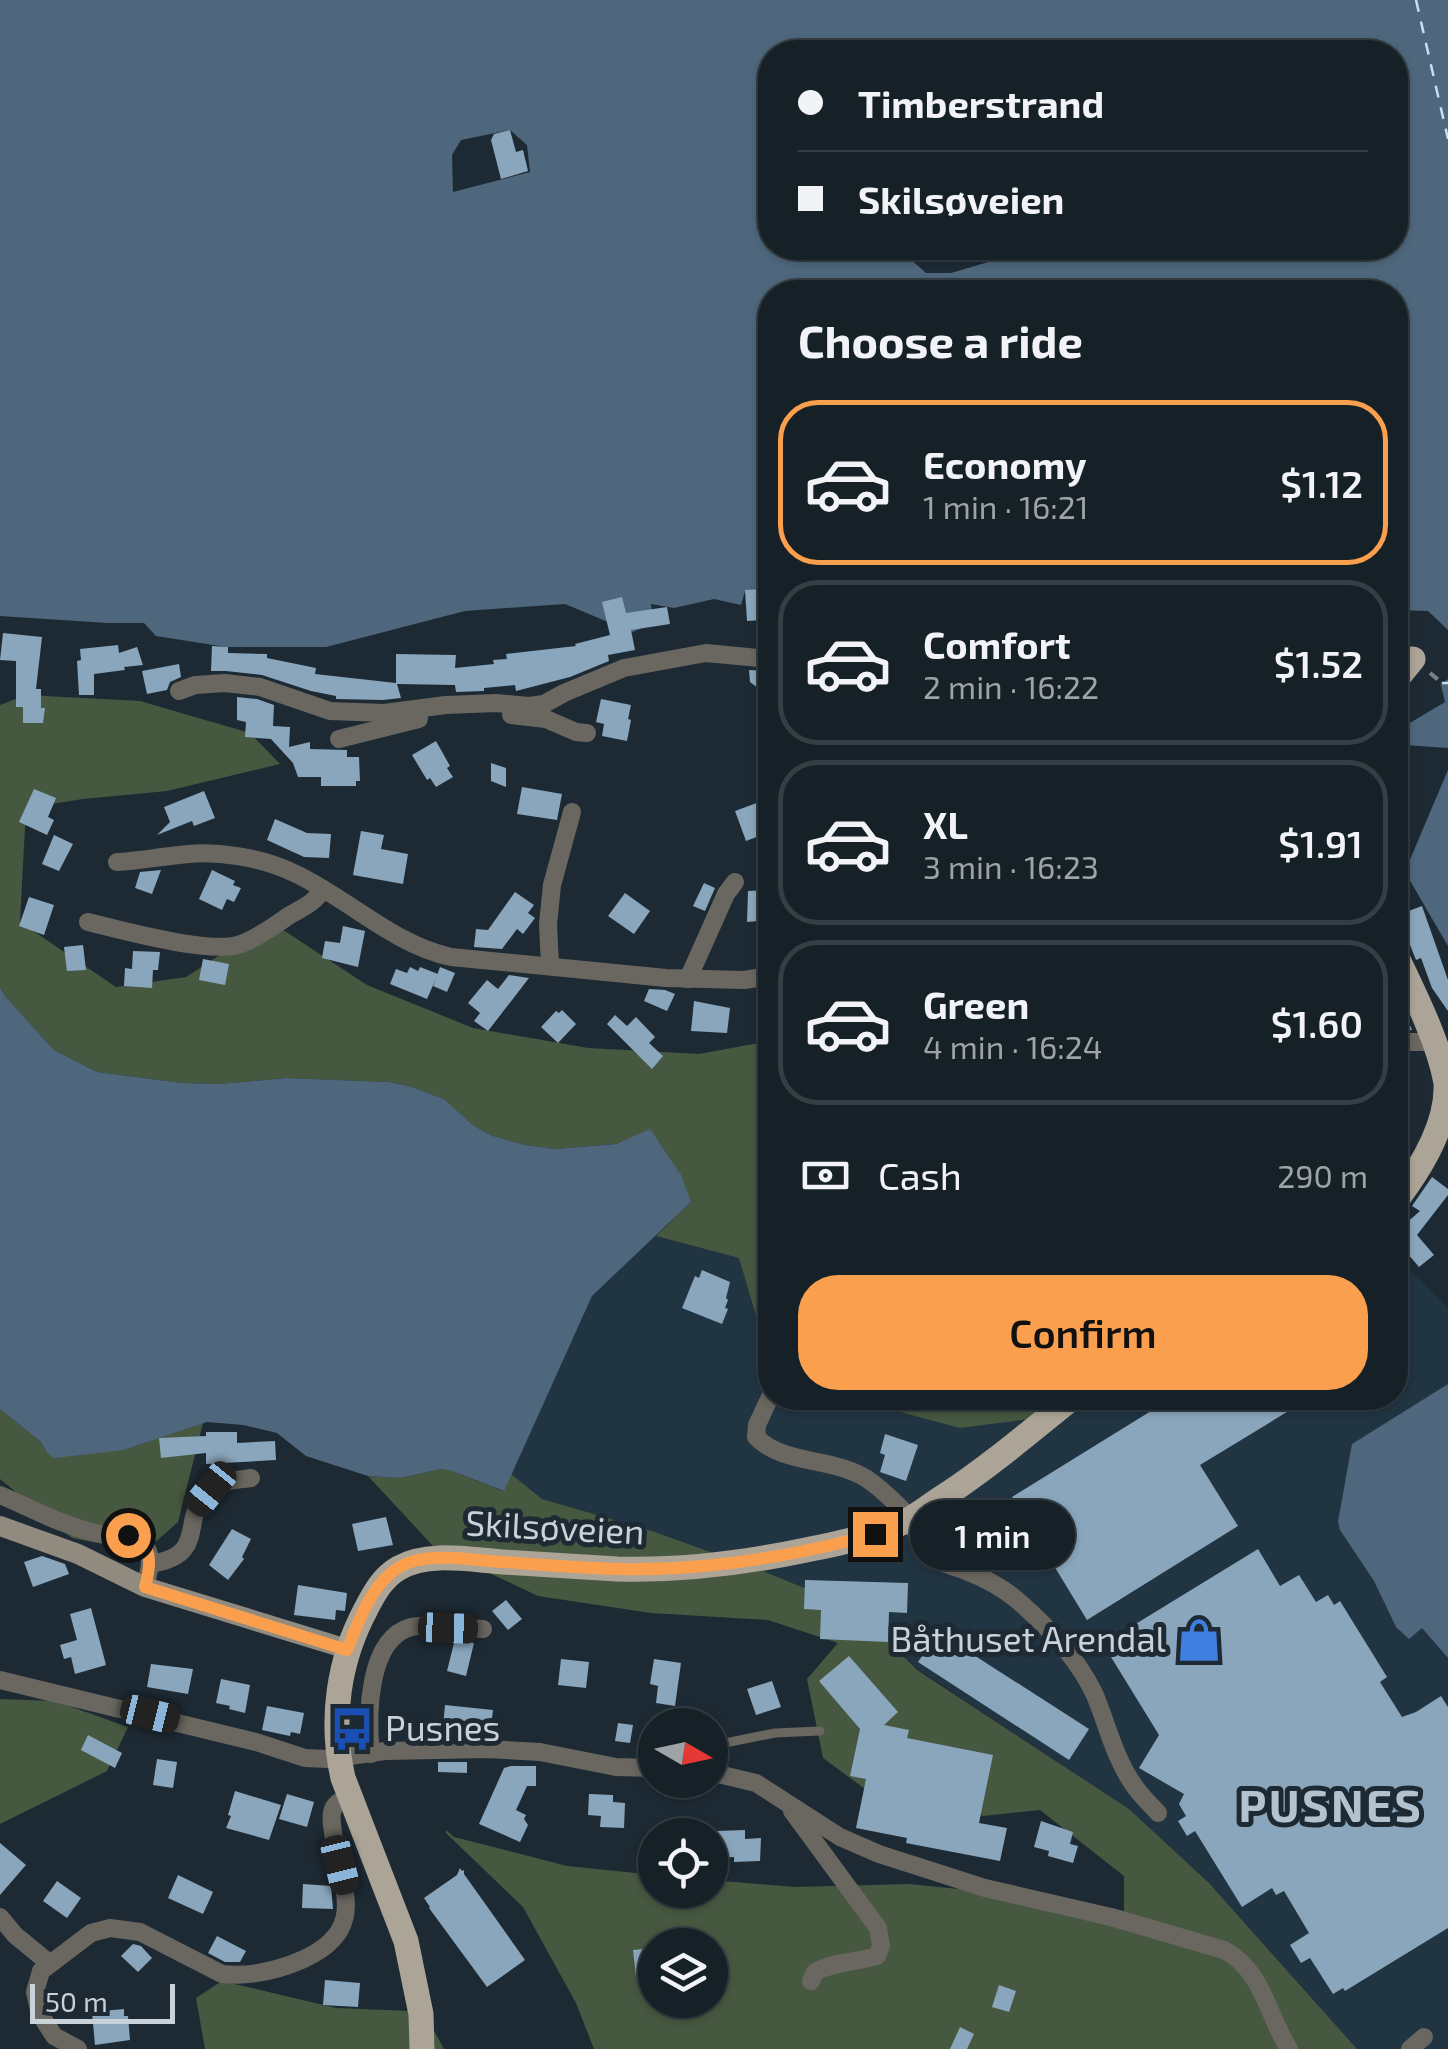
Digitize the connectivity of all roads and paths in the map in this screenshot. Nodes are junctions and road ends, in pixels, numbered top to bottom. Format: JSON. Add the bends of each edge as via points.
{"nodes":[{"id":1,"x":758,"y":658,"type":"edge"},
{"id":2,"x":1414,"y":659,"type":"dead end"},
{"id":3,"x":1408,"y":666,"type":"edge"},
{"id":4,"x":179,"y":691,"type":"dead end"},
{"id":5,"x":491,"y":708,"type":"junction"},
{"id":6,"x":588,"y":733,"type":"dead end"},
{"id":7,"x":340,"y":740,"type":"dead end"},
{"id":8,"x":572,"y":812,"type":"dead end"},
{"id":9,"x":117,"y":862,"type":"dead end"},
{"id":10,"x":735,"y":882,"type":"dead end"},
{"id":11,"x":323,"y":889,"type":"junction"},
{"id":12,"x":88,"y":922,"type":"dead end"},
{"id":13,"x":550,"y":966,"type":"junction"},
{"id":14,"x":688,"y":978,"type":"junction"},
{"id":15,"x":758,"y":978,"type":"edge"},
{"id":16,"x":1408,"y":983,"type":"edge"},
{"id":17,"x":1408,"y":1042,"type":"edge"},
{"id":18,"x":1434,"y":1042,"type":"junction"},
{"id":19,"x":1408,"y":1182,"type":"edge"},
{"id":20,"x":764,"y":1410,"type":"edge"},
{"id":21,"x":1057,"y":1410,"type":"edge"},
{"id":22,"x":251,"y":1478,"type":"dead end"},
{"id":23,"x":0,"y":1495,"type":"edge"},
{"id":24,"x":910,"y":1518,"type":"junction"},
{"id":25,"x":0,"y":1526,"type":"edge"},
{"id":26,"x":150,"y":1564,"type":"junction"},
{"id":27,"x":145,"y":1587,"type":"junction"},
{"id":28,"x":483,"y":1629,"type":"dead end"},
{"id":29,"x":347,"y":1650,"type":"junction"},
{"id":30,"x":0,"y":1680,"type":"edge"},
{"id":31,"x":820,"y":1731,"type":"dead end"},
{"id":32,"x":728,"y":1742,"type":"edge"},
{"id":33,"x":370,"y":1754,"type":"junction"},
{"id":34,"x":339,"y":1758,"type":"junction"},
{"id":35,"x":638,"y":1768,"type":"edge"},
{"id":36,"x":728,"y":1776,"type":"edge"},
{"id":37,"x":351,"y":1796,"type":"junction"},
{"id":38,"x":782,"y":1799,"type":"junction"},
{"id":39,"x":1158,"y":1813,"type":"dead end"},
{"id":40,"x":0,"y":1917,"type":"edge"},
{"id":41,"x":49,"y":1963,"type":"junction"},
{"id":42,"x":811,"y":1982,"type":"dead end"},
{"id":43,"x":78,"y":2049,"type":"edge"},
{"id":44,"x":422,"y":2049,"type":"edge"},
{"id":45,"x":1288,"y":2049,"type":"edge"}],
"edges":[{"from":1,"to":5,"type":"street","via":[[706,653],[624,668],[544,704]]},
{"from":2,"to":3,"type":"main road"},
{"from":4,"to":5,"type":"street","via":[[225,683],[260,687],[348,712]]},
{"from":5,"to":6,"type":"street"},
{"from":5,"to":7,"type":"street","via":[[409,720]]},
{"from":8,"to":13,"type":"street","via":[[552,886]]},
{"from":9,"to":11,"type":"street","via":[[213,854],[258,860]]},
{"from":10,"to":14,"type":"street"},
{"from":11,"to":12,"type":"street","via":[[310,905],[236,946]]},
{"from":11,"to":13,"type":"street","via":[[436,954]]},
{"from":13,"to":14,"type":"street"},
{"from":14,"to":15,"type":"street"},
{"from":16,"to":18,"type":"main road"},
{"from":17,"to":18,"type":"street"},
{"from":18,"to":19,"type":"main road","via":[[1447,1086],[1444,1118]]},
{"from":20,"to":24,"type":"street","via":[[756,1437],[764,1444],[859,1474]]},
{"from":21,"to":24,"type":"main road","name":"Skilsøveien"},
{"from":22,"to":26,"type":"street","via":[[211,1489],[197,1506],[182,1553]]},
{"from":23,"to":26,"type":"street","via":[[89,1531],[137,1538]]},
{"from":24,"to":29,"type":"main road","name":"Skilsøveien","via":[[850,1541],[708,1567],[413,1562],[377,1588]]},
{"from":24,"to":39,"type":"street","via":[[932,1559],[1000,1587],[1061,1645],[1094,1694],[1132,1783]]},
{"from":25,"to":27,"type":"main road"},
{"from":26,"to":27,"type":"street"},
{"from":27,"to":29,"type":"main road"},
{"from":28,"to":33,"type":"street","via":[[414,1626],[394,1634],[378,1660]]},
{"from":29,"to":34,"type":"main road","name":"Skilsøveien","via":[[337,1717]]},
{"from":30,"to":34,"type":"street","via":[[305,1758]]},
{"from":31,"to":32,"type":"lane"},
{"from":33,"to":34,"type":"street"},
{"from":33,"to":35,"type":"street","via":[[505,1750]]},
{"from":34,"to":37,"type":"main road","name":"Skilsøveien"},
{"from":36,"to":38,"type":"street"},
{"from":37,"to":41,"type":"street","via":[[338,1802],[332,1818],[347,1914],[311,1956],[283,1969],[222,1974],[140,1932],[110,1928]]},
{"from":37,"to":44,"type":"main road","name":"Skilsøveien","via":[[406,1941]]},
{"from":38,"to":42,"type":"street","via":[[881,1939],[877,1956],[828,1965]]},
{"from":38,"to":45,"type":"street","via":[[879,1854],[1224,1950],[1253,1976]]},
{"from":40,"to":41,"type":"street"},
{"from":41,"to":43,"type":"street","via":[[35,1992],[40,2014],[54,2036]]}]}
